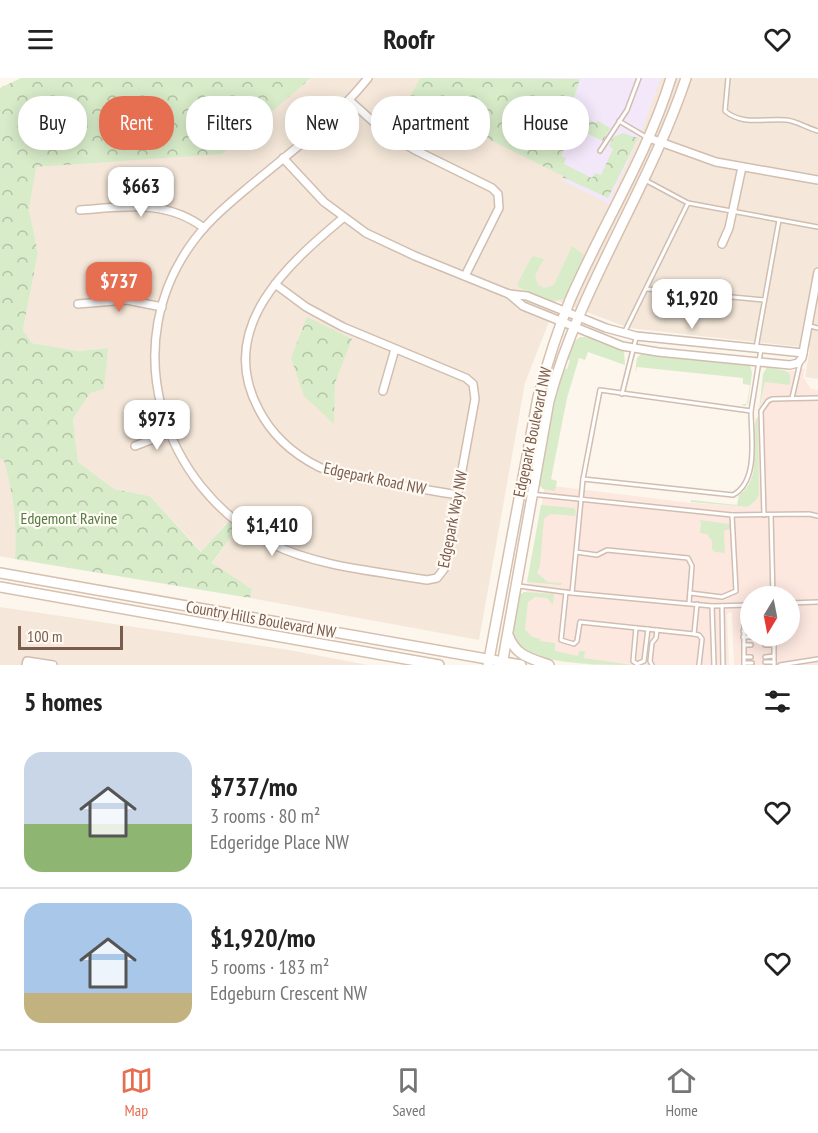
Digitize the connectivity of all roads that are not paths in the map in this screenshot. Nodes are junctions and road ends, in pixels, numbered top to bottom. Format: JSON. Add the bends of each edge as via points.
{"nodes":[{"id":1,"x":368,"y":78,"type":"edge"},
{"id":2,"x":639,"y":78,"type":"edge"},
{"id":3,"x":671,"y":78,"type":"edge"},
{"id":4,"x":686,"y":78,"type":"edge"},
{"id":5,"x":728,"y":78,"type":"edge"},
{"id":6,"x":352,"y":96,"type":"edge"},
{"id":7,"x":359,"y":109,"type":"edge"},
{"id":8,"x":619,"y":121,"type":"junction"},
{"id":9,"x":818,"y":131,"type":"edge"},
{"id":10,"x":648,"y":138,"type":"junction"},
{"id":11,"x":662,"y":143,"type":"junction"},
{"id":12,"x":292,"y":150,"type":"edge"},
{"id":13,"x":600,"y":151,"type":"dead end"},
{"id":14,"x":283,"y":158,"type":"junction"},
{"id":15,"x":742,"y":167,"type":"junction"},
{"id":16,"x":645,"y":180,"type":"junction"},
{"id":17,"x":818,"y":180,"type":"edge"},
{"id":18,"x":688,"y":203,"type":"junction"},
{"id":19,"x":80,"y":210,"type":"dead end"},
{"id":20,"x":733,"y":212,"type":"junction"},
{"id":21,"x":343,"y":218,"type":"junction"},
{"id":22,"x":779,"y":220,"type":"junction"},
{"id":23,"x":818,"y":227,"type":"edge"},
{"id":24,"x":204,"y":228,"type":"junction"},
{"id":25,"x":722,"y":244,"type":"dead end"},
{"id":26,"x":594,"y":252,"type":"junction"},
{"id":27,"x":606,"y":258,"type":"junction"},
{"id":28,"x":818,"y":272,"type":"edge"},
{"id":29,"x":465,"y":276,"type":"junction"},
{"id":30,"x":275,"y":284,"type":"junction"},
{"id":31,"x":646,"y":289,"type":"junction"},
{"id":32,"x":508,"y":294,"type":"junction"},
{"id":33,"x":764,"y":300,"type":"junction"},
{"id":34,"x":78,"y":304,"type":"dead end"},
{"id":35,"x":162,"y":307,"type":"junction"},
{"id":36,"x":566,"y":312,"type":"junction"},
{"id":37,"x":579,"y":317,"type":"junction"},
{"id":38,"x":561,"y":322,"type":"junction"},
{"id":39,"x":808,"y":326,"type":"junction"},
{"id":40,"x":574,"y":328,"type":"junction"},
{"id":41,"x":818,"y":328,"type":"edge"},
{"id":42,"x":624,"y":333,"type":"junction"},
{"id":43,"x":636,"y":336,"type":"junction"},
{"id":44,"x":633,"y":348,"type":"junction"},
{"id":45,"x":395,"y":349,"type":"junction"},
{"id":46,"x":759,"y":349,"type":"junction"},
{"id":47,"x":803,"y":354,"type":"junction"},
{"id":48,"x":760,"y":362,"type":"junction"},
{"id":49,"x":800,"y":362,"type":"junction"},
{"id":50,"x":383,"y":391,"type":"dead end"},
{"id":51,"x":621,"y":394,"type":"junction"},
{"id":52,"x":792,"y":398,"type":"junction"},
{"id":53,"x":818,"y":398,"type":"edge"},
{"id":54,"x":752,"y":411,"type":"junction"},
{"id":55,"x":169,"y":433,"type":"junction"},
{"id":56,"x":135,"y":446,"type":"dead end"},
{"id":57,"x":583,"y":480,"type":"junction"},
{"id":58,"x":519,"y":493,"type":"junction"},
{"id":59,"x":458,"y":495,"type":"junction"},
{"id":60,"x":532,"y":496,"type":"junction"},
{"id":61,"x":581,"y":499,"type":"junction"},
{"id":62,"x":732,"y":515,"type":"junction"},
{"id":63,"x":764,"y":515,"type":"junction"},
{"id":64,"x":771,"y":515,"type":"junction"},
{"id":65,"x":818,"y":516,"type":"edge"},
{"id":66,"x":576,"y":552,"type":"junction"},
{"id":67,"x":0,"y":573,"type":"edge"},
{"id":68,"x":516,"y":586,"type":"junction"},
{"id":69,"x":773,"y":586,"type":"edge"},
{"id":70,"x":0,"y":587,"type":"edge"},
{"id":71,"x":566,"y":592,"type":"junction"},
{"id":72,"x":572,"y":593,"type":"junction"},
{"id":73,"x":690,"y":593,"type":"junction"},
{"id":74,"x":818,"y":602,"type":"edge"},
{"id":75,"x":800,"y":603,"type":"edge"},
{"id":76,"x":689,"y":604,"type":"junction"},
{"id":77,"x":697,"y":604,"type":"junction"},
{"id":78,"x":740,"y":605,"type":"edge"},
{"id":79,"x":712,"y":606,"type":"junction"},
{"id":80,"x":722,"y":606,"type":"junction"},
{"id":81,"x":636,"y":628,"type":"junction"},
{"id":82,"x":648,"y":629,"type":"junction"},
{"id":83,"x":657,"y":630,"type":"junction"},
{"id":84,"x":694,"y":634,"type":"junction"},
{"id":85,"x":508,"y":635,"type":"junction"},
{"id":86,"x":744,"y":646,"type":"edge"},
{"id":87,"x":774,"y":646,"type":"edge"},
{"id":88,"x":774,"y":656,"type":"junction"},
{"id":89,"x":744,"y":657,"type":"junction"},
{"id":90,"x":751,"y":657,"type":"dead end"},
{"id":91,"x":765,"y":657,"type":"dead end"},
{"id":92,"x":818,"y":659,"type":"edge"},
{"id":93,"x":488,"y":662,"type":"edge"},
{"id":94,"x":765,"y":662,"type":"dead end"},
{"id":95,"x":503,"y":663,"type":"edge"},
{"id":96,"x":752,"y":663,"type":"dead end"},
{"id":97,"x":774,"y":663,"type":"edge"},
{"id":98,"x":744,"y":664,"type":"edge"},
{"id":99,"x":26,"y":665,"type":"edge"},
{"id":100,"x":53,"y":665,"type":"edge"},
{"id":101,"x":437,"y":665,"type":"edge"},
{"id":102,"x":521,"y":665,"type":"edge"},
{"id":103,"x":549,"y":665,"type":"edge"},
{"id":104,"x":652,"y":665,"type":"edge"},
{"id":105,"x":699,"y":665,"type":"edge"},
{"id":106,"x":714,"y":665,"type":"edge"},
{"id":107,"x":723,"y":665,"type":"edge"},
{"id":108,"x":780,"y":665,"type":"edge"}],
"edges":[{"from":1,"to":6,"type":"street","name":"Edgepark Way NW"},
{"from":2,"to":8,"type":"lane"},
{"from":3,"to":10,"type":"street","name":"Edgepark Boulevard NW"},
{"from":4,"to":11,"type":"street","name":"Edgepark Boulevard NW"},
{"from":5,"to":9,"type":"lane","via":[[724,105],[731,116],[785,120]]},
{"from":7,"to":29,"type":"street","via":[[387,134],[498,194],[499,208]]},
{"from":8,"to":10,"type":"lane"},
{"from":8,"to":13,"type":"lane"},
{"from":10,"to":11,"type":"street"},
{"from":10,"to":26,"type":"street","name":"Edgepark Boulevard NW"},
{"from":11,"to":15,"type":"street"},
{"from":11,"to":16,"type":"street","name":"Edgepark Boulevard NW"},
{"from":12,"to":14,"type":"street","name":"Edgepark Way NW"},
{"from":14,"to":21,"type":"street"},
{"from":14,"to":24,"type":"street","name":"Edgepark Way NW"},
{"from":15,"to":17,"type":"street"},
{"from":15,"to":20,"type":"street"},
{"from":16,"to":18,"type":"lane"},
{"from":16,"to":27,"type":"street","name":"Edgepark Boulevard NW"},
{"from":18,"to":20,"type":"lane"},
{"from":18,"to":31,"type":"lane"},
{"from":19,"to":24,"type":"street","via":[[160,207],[184,215]]},
{"from":20,"to":22,"type":"lane"},
{"from":20,"to":25,"type":"street"},
{"from":21,"to":29,"type":"street","via":[[384,242]]},
{"from":21,"to":30,"type":"street","name":"Edgepark Road NW","via":[[302,252]]},
{"from":22,"to":23,"type":"lane"},
{"from":22,"to":33,"type":"lane"},
{"from":24,"to":35,"type":"street","name":"Edgepark Way NW","via":[[178,264]]},
{"from":26,"to":27,"type":"street"},
{"from":26,"to":36,"type":"street","name":"Edgepark Boulevard NW"},
{"from":27,"to":37,"type":"street","name":"Edgepark Boulevard NW"},
{"from":28,"to":39,"type":"street"},
{"from":29,"to":32,"type":"street"},
{"from":30,"to":45,"type":"street","name":"Edgepark Way NW","via":[[328,320]]},
{"from":30,"to":59,"type":"street","name":"Edgepark Road NW","via":[[252,322],[246,356],[254,402],[269,427],[297,453],[328,470]]},
{"from":31,"to":33,"type":"lane"},
{"from":31,"to":42,"type":"lane"},
{"from":32,"to":36,"type":"street","via":[[527,296]]},
{"from":32,"to":38,"type":"street","via":[[523,306]]},
{"from":33,"to":46,"type":"lane"},
{"from":34,"to":35,"type":"street","via":[[127,300]]},
{"from":35,"to":55,"type":"street","name":"Edgepark Way NW","via":[[155,365]]},
{"from":36,"to":37,"type":"street"},
{"from":36,"to":38,"type":"street","name":"Edgepark Boulevard NW"},
{"from":37,"to":40,"type":"street","name":"Edgepark Boulevard NW"},
{"from":37,"to":42,"type":"street"},
{"from":38,"to":40,"type":"street"},
{"from":38,"to":58,"type":"street","name":"Edgepark Boulevard NW","via":[[538,396]]},
{"from":39,"to":41,"type":"lane"},
{"from":39,"to":47,"type":"street"},
{"from":40,"to":44,"type":"street"},
{"from":40,"to":60,"type":"street","name":"Edgepark Boulevard NW","via":[[549,401]]},
{"from":42,"to":43,"type":"street"},
{"from":43,"to":44,"type":"lane"},
{"from":43,"to":46,"type":"street"},
{"from":44,"to":48,"type":"street"},
{"from":44,"to":51,"type":"lane"},
{"from":45,"to":50,"type":"street"},
{"from":45,"to":59,"type":"street","name":"Edgepark Way NW","via":[[466,378],[475,389]]},
{"from":46,"to":47,"type":"street"},
{"from":46,"to":48,"type":"lane"},
{"from":47,"to":49,"type":"street"},
{"from":48,"to":49,"type":"street"},
{"from":48,"to":54,"type":"lane"},
{"from":49,"to":52,"type":"lane"},
{"from":51,"to":54,"type":"lane"},
{"from":51,"to":57,"type":"lane","via":[[600,390]]},
{"from":52,"to":53,"type":"lane"},
{"from":52,"to":63,"type":"lane","via":[[772,399],[760,411]]},
{"from":54,"to":57,"type":"lane","via":[[750,473],[746,485],[733,495]]},
{"from":55,"to":56,"type":"street"},
{"from":55,"to":59,"type":"street","name":"Edgepark Way NW","via":[[187,468],[224,511],[266,540],[319,561],[427,580],[437,578],[444,569]]},
{"from":57,"to":61,"type":"lane"},
{"from":58,"to":60,"type":"lane"},
{"from":58,"to":93,"type":"street","name":"Edgepark Boulevard NW"},
{"from":60,"to":61,"type":"lane"},
{"from":60,"to":68,"type":"street","name":"Edgepark Boulevard NW"},
{"from":61,"to":62,"type":"lane"},
{"from":61,"to":66,"type":"lane"},
{"from":62,"to":63,"type":"lane"},
{"from":62,"to":73,"type":"lane","via":[[736,591],[722,597]]},
{"from":63,"to":64,"type":"lane"},
{"from":64,"to":65,"type":"lane"},
{"from":64,"to":69,"type":"lane"},
{"from":66,"to":72,"type":"lane"},
{"from":66,"to":73,"type":"lane","via":[[597,555],[607,550],[684,556],[692,566]]},
{"from":67,"to":93,"type":"street","name":"Country Hills Boulevard NW"},
{"from":68,"to":71,"type":"lane"},
{"from":68,"to":85,"type":"street","name":"Edgepark Boulevard NW"},
{"from":70,"to":101,"type":"street","name":"Country Hills Boulevard NW"},
{"from":71,"to":72,"type":"lane"},
{"from":71,"to":81,"type":"lane","via":[[562,642],[576,643],[580,622]]},
{"from":72,"to":76,"type":"lane"},
{"from":73,"to":76,"type":"lane"},
{"from":74,"to":75,"type":"lane"},
{"from":76,"to":77,"type":"lane"},
{"from":77,"to":79,"type":"lane"},
{"from":77,"to":84,"type":"lane"},
{"from":78,"to":80,"type":"lane"},
{"from":79,"to":80,"type":"lane"},
{"from":79,"to":106,"type":"lane"},
{"from":80,"to":107,"type":"lane"},
{"from":81,"to":82,"type":"lane"},
{"from":81,"to":82,"type":"lane","via":[[633,661],[637,664],[645,659]]},
{"from":82,"to":83,"type":"lane"},
{"from":83,"to":84,"type":"lane"},
{"from":83,"to":104,"type":"lane","via":[[652,643]]},
{"from":84,"to":105,"type":"lane","via":[[702,639]]},
{"from":85,"to":95,"type":"street","name":"Edgepark Boulevard NW"},
{"from":85,"to":103,"type":"street","via":[[519,653]]},
{"from":86,"to":89,"type":"lane"},
{"from":87,"to":88,"type":"lane"},
{"from":88,"to":91,"type":"lane"},
{"from":88,"to":97,"type":"lane"},
{"from":89,"to":90,"type":"lane"},
{"from":89,"to":98,"type":"lane"},
{"from":92,"to":108,"type":"lane"},
{"from":93,"to":95,"type":"street","name":"Country Hills Boulevard NW"},
{"from":94,"to":97,"type":"lane"},
{"from":95,"to":102,"type":"street","name":"Country Hills Boulevard NW"},
{"from":96,"to":98,"type":"lane"},
{"from":99,"to":100,"type":"street","via":[[27,661]]}]}
